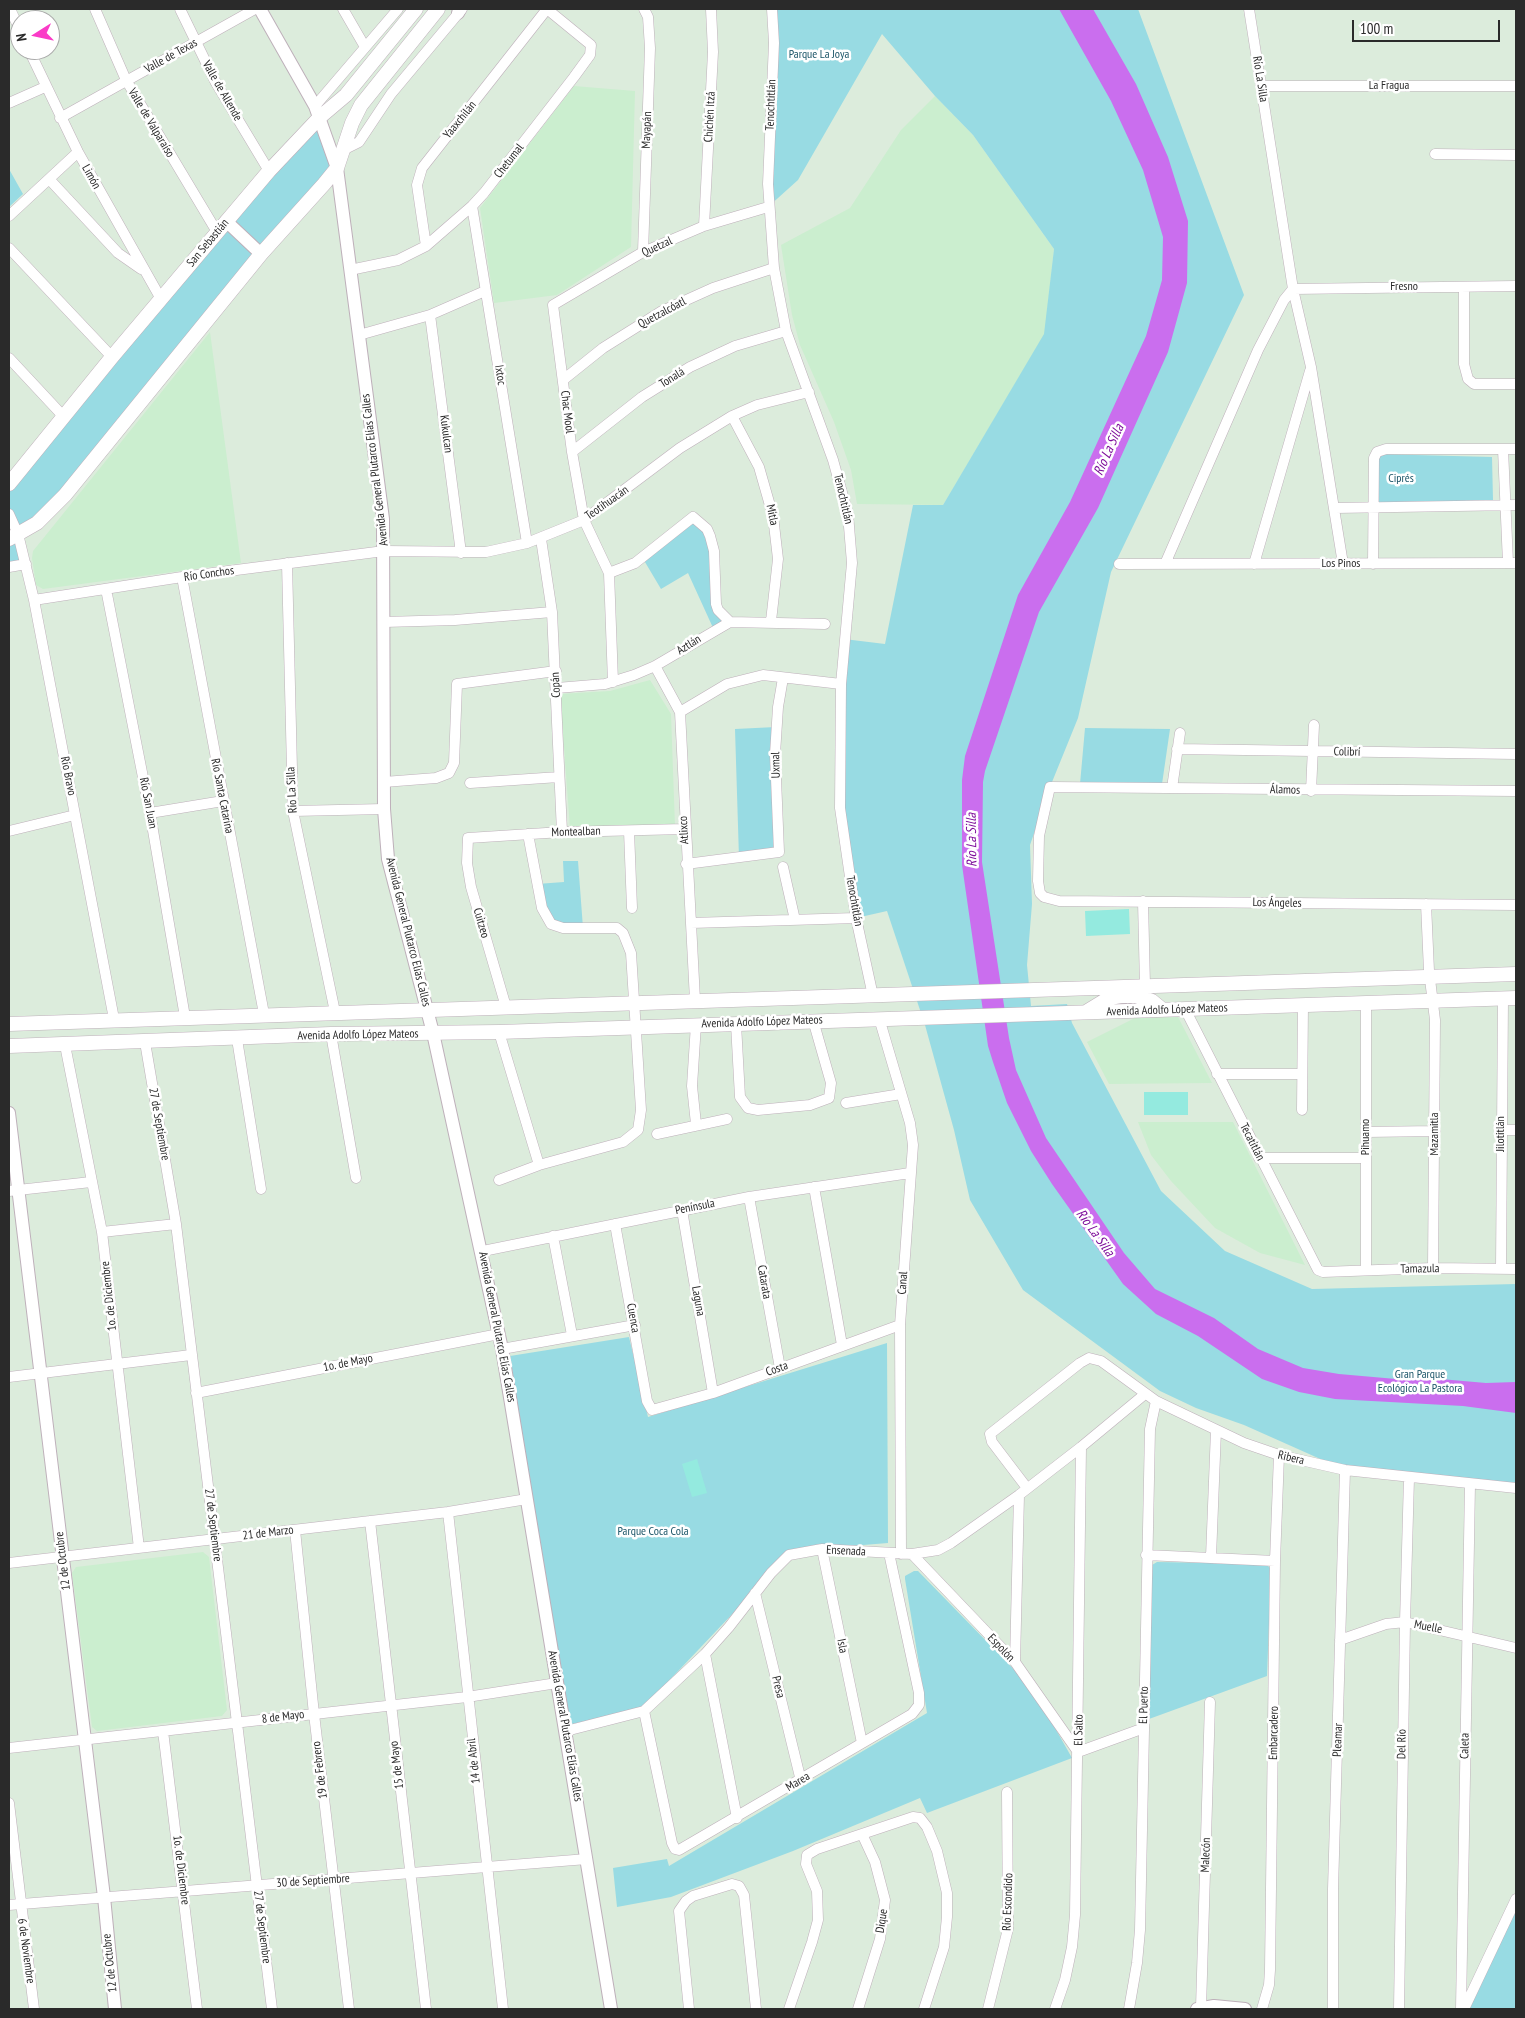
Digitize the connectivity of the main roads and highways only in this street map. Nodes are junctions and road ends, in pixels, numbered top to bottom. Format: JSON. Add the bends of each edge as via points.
{"nodes":[{"id":1,"x":416,"y":9,"type":"edge"},
{"id":2,"x":438,"y":9,"type":"edge"},
{"id":3,"x":11,"y":477,"type":"edge"},
{"id":4,"x":13,"y":537,"type":"edge"},
{"id":5,"x":1516,"y":974,"type":"edge"},
{"id":6,"x":1509,"y":998,"type":"edge"},
{"id":7,"x":9,"y":1024,"type":"edge"},
{"id":8,"x":9,"y":1046,"type":"edge"}],
"edges":[{"from":1,"to":3,"type":"main road","name":"San Sebastián","via":[[346,95],[318,111]]},
{"from":2,"to":4,"type":"main road","via":[[361,105],[337,168],[261,254],[65,495],[46,516]]},
{"from":5,"to":7,"type":"main road","name":"Avenida Adolfo López Mateos"},
{"from":6,"to":8,"type":"main road","name":"Avenida Adolfo López Mateos"}]}
